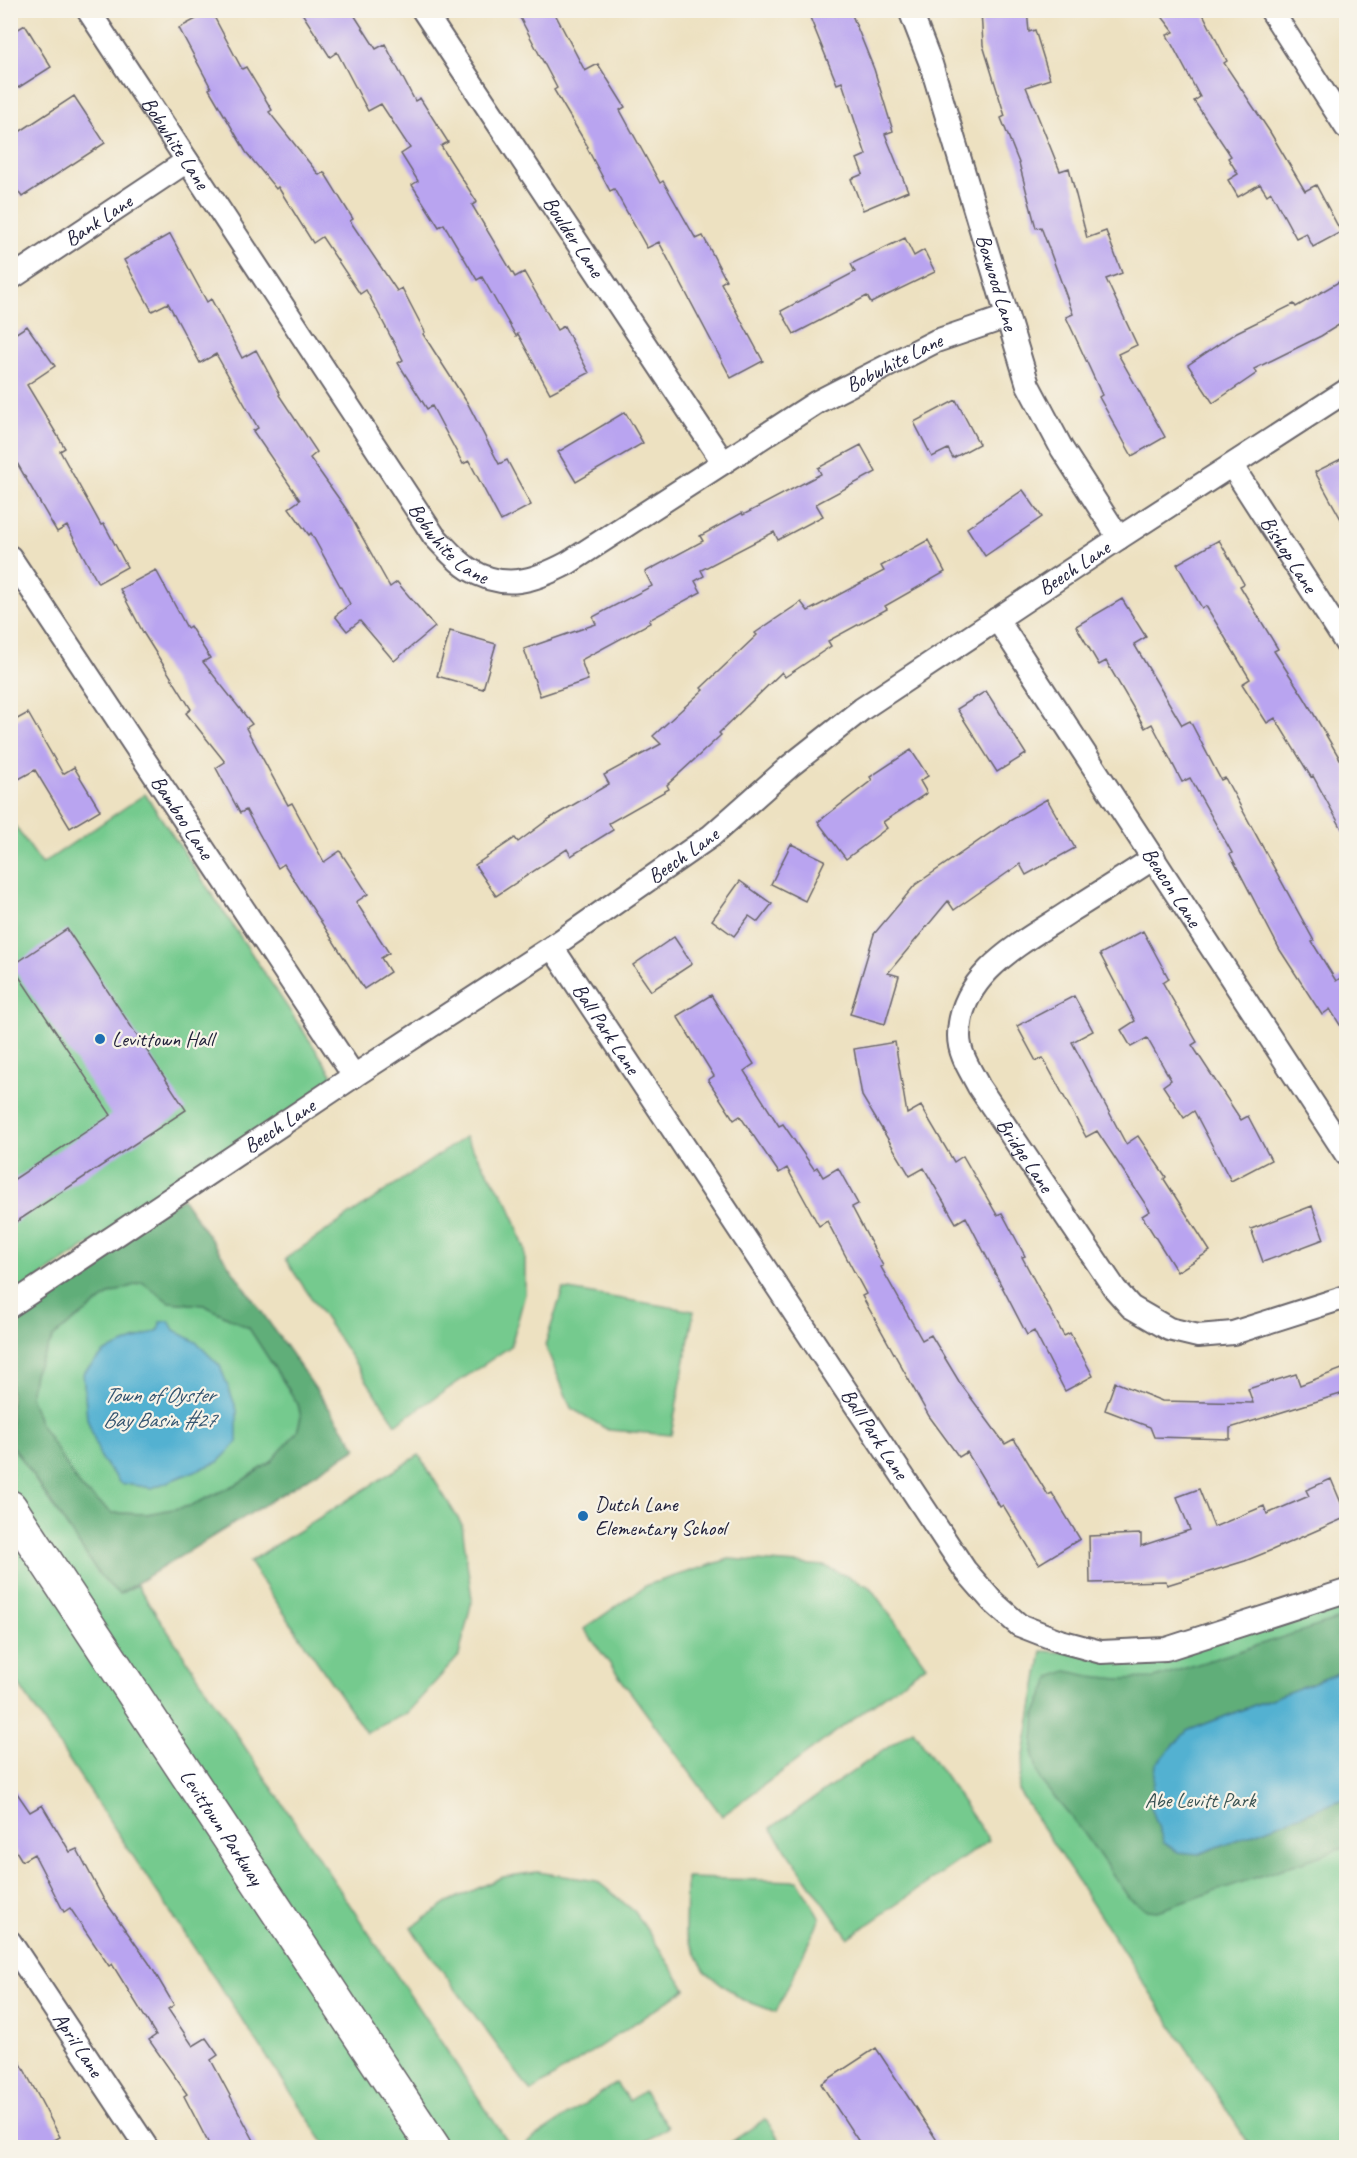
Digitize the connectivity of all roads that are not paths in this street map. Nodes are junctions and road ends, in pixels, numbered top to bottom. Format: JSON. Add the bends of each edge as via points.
{"nodes":[{"id":1,"x":88,"y":10,"type":"edge"},
{"id":2,"x":423,"y":10,"type":"edge"},
{"id":3,"x":910,"y":10,"type":"edge"},
{"id":4,"x":1271,"y":10,"type":"edge"},
{"id":5,"x":1347,"y":127,"type":"edge"},
{"id":6,"x":187,"y":161,"type":"junction"},
{"id":7,"x":10,"y":279,"type":"edge"},
{"id":8,"x":1007,"y":317,"type":"junction"},
{"id":9,"x":1347,"y":391,"type":"edge"},
{"id":10,"x":723,"y":462,"type":"junction"},
{"id":11,"x":1232,"y":466,"type":"junction"},
{"id":12,"x":1119,"y":538,"type":"junction"},
{"id":13,"x":10,"y":557,"type":"edge"},
{"id":14,"x":997,"y":619,"type":"junction"},
{"id":15,"x":1347,"y":643,"type":"edge"},
{"id":16,"x":1154,"y":858,"type":"junction"},
{"id":17,"x":552,"y":948,"type":"junction"},
{"id":18,"x":354,"y":1076,"type":"junction"},
{"id":19,"x":1347,"y":1154,"type":"edge"},
{"id":20,"x":1347,"y":1297,"type":"edge"},
{"id":21,"x":10,"y":1306,"type":"edge"},
{"id":22,"x":10,"y":1507,"type":"edge"},
{"id":23,"x":1347,"y":1591,"type":"edge"},
{"id":24,"x":10,"y":1942,"type":"edge"},
{"id":25,"x":147,"y":2148,"type":"edge"},
{"id":26,"x":434,"y":2148,"type":"edge"}],
"edges":[{"from":1,"to":6,"type":"street","name":"Bobwhite Lane"},
{"from":2,"to":10,"type":"street","name":"Boulder Lane"},
{"from":3,"to":8,"type":"street","name":"Boxwood Lane","via":[[931,64]]},
{"from":4,"to":5,"type":"street"},
{"from":6,"to":7,"type":"street","name":"Bank Lane"},
{"from":6,"to":10,"type":"street","name":"Bobwhite Lane","via":[[434,536],[467,568],[506,582],[526,582],[544,576]]},
{"from":8,"to":10,"type":"street","name":"Bobwhite Lane","via":[[936,341],[880,368],[816,402]]},
{"from":8,"to":12,"type":"street","name":"Boxwood Lane","via":[[1028,385],[1062,449]]},
{"from":9,"to":11,"type":"street","name":"Beech Lane"},
{"from":11,"to":12,"type":"street","name":"Beech Lane"},
{"from":11,"to":15,"type":"street","name":"Bishop Lane"},
{"from":12,"to":14,"type":"street","name":"Beech Lane"},
{"from":13,"to":18,"type":"street","name":"Bamboo Lane"},
{"from":14,"to":16,"type":"street","name":"Beacon Lane"},
{"from":14,"to":17,"type":"street","name":"Beech Lane","via":[[862,709],[711,836]]},
{"from":16,"to":19,"type":"street","name":"Beacon Lane"},
{"from":16,"to":20,"type":"street","name":"Bridge Lane","via":[[1004,955],[965,1004],[959,1036],[962,1055],[979,1087],[1131,1307],[1169,1329],[1198,1336],[1233,1333]]},
{"from":17,"to":18,"type":"street","name":"Beech Lane"},
{"from":17,"to":23,"type":"street","name":"Ball Park Lane","via":[[965,1570],[1019,1625],[1101,1652],[1166,1649]]},
{"from":18,"to":21,"type":"street","name":"Beech Lane"},
{"from":22,"to":26,"type":"street","name":"Levittown Parkway"},
{"from":24,"to":25,"type":"street","name":"April Lane"}]}
